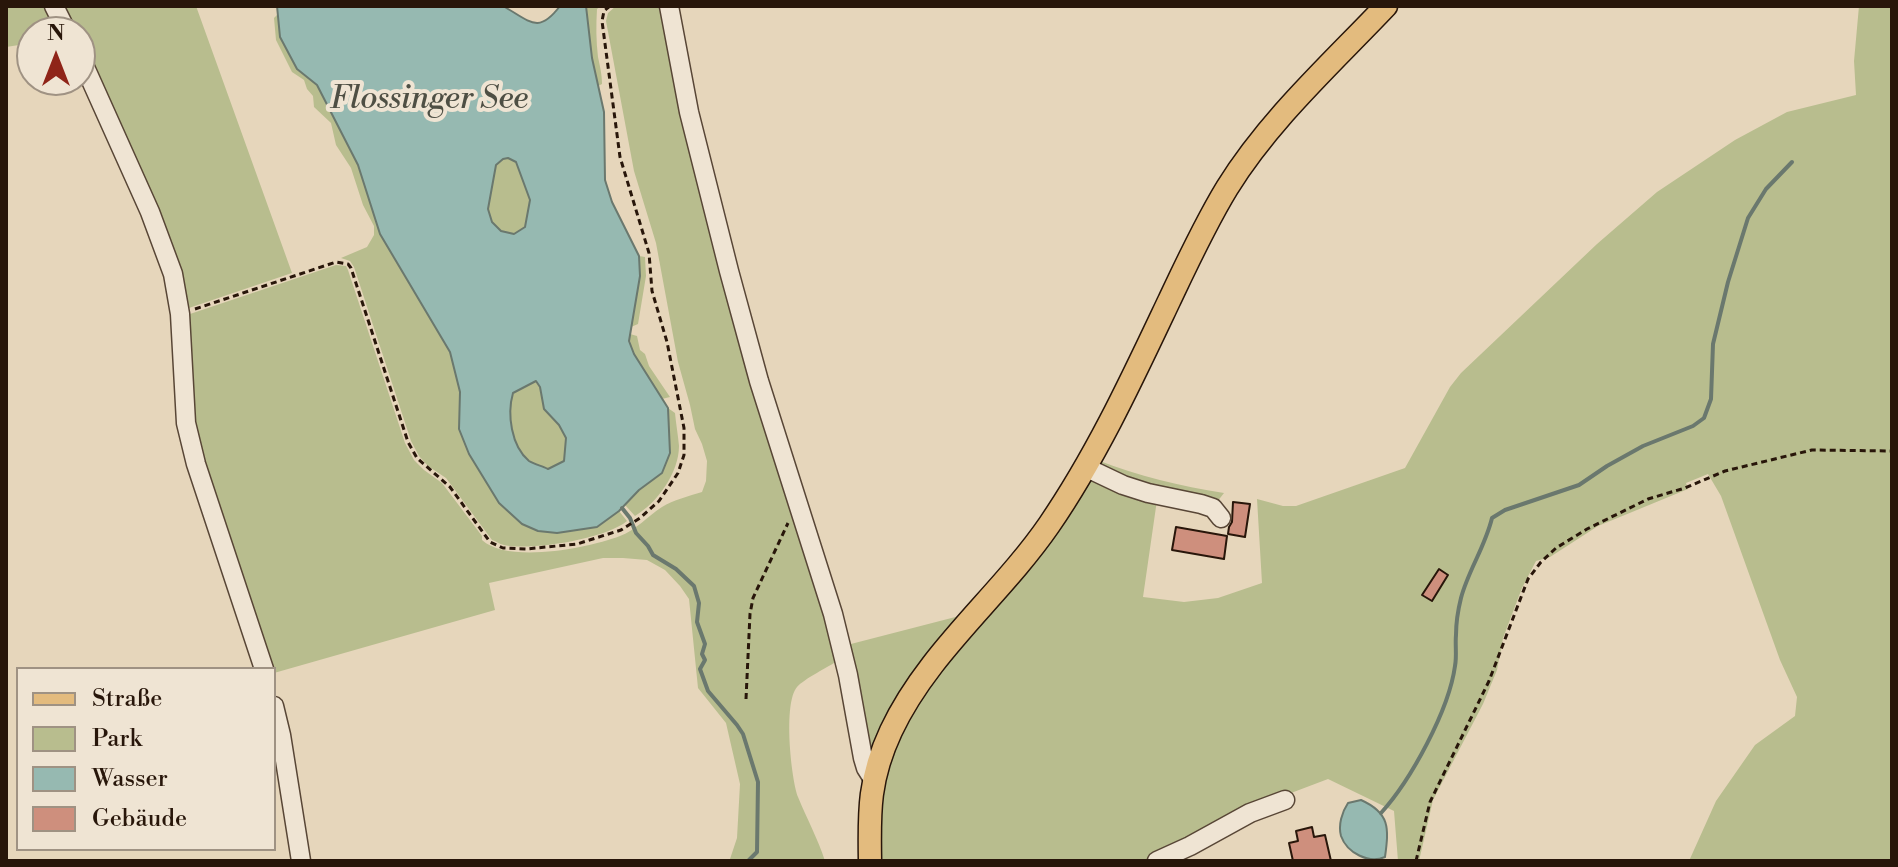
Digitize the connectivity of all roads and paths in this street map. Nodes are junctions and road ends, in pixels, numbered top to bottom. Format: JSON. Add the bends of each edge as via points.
{"nodes":[{"id":1,"x":610,"y":6,"type":"edge"},
{"id":2,"x":669,"y":6,"type":"edge"},
{"id":3,"x":1386,"y":6,"type":"edge"},
{"id":4,"x":96,"y":91,"type":"edge"},
{"id":5,"x":180,"y":314,"type":"junction"},
{"id":6,"x":1892,"y":451,"type":"edge"},
{"id":7,"x":1085,"y":467,"type":"junction"},
{"id":8,"x":799,"y":507,"type":"junction"},
{"id":9,"x":1221,"y":518,"type":"dead end"},
{"id":10,"x":263,"y":667,"type":"edge"},
{"id":11,"x":746,"y":699,"type":"dead end"},
{"id":12,"x":276,"y":714,"type":"edge"},
{"id":13,"x":873,"y":779,"type":"junction"},
{"id":14,"x":1285,"y":800,"type":"dead end"},
{"id":15,"x":301,"y":861,"type":"edge"},
{"id":16,"x":870,"y":861,"type":"edge"},
{"id":17,"x":1157,"y":861,"type":"edge"},
{"id":18,"x":1416,"y":861,"type":"edge"}],
"edges":[{"from":1,"to":5,"type":"path","via":[[602,21],[620,157],[649,253],[652,291],[684,428],[678,473],[640,518],[577,544],[526,549],[490,542],[408,442],[348,264],[336,262]]},
{"from":2,"to":8,"type":"street","via":[[729,271]]},
{"from":3,"to":7,"type":"main road","via":[[1295,98],[1242,165],[1204,229]]},
{"from":4,"to":5,"type":"street","via":[[161,239]]},
{"from":5,"to":10,"type":"street","via":[[186,423]]},
{"from":6,"to":18,"type":"path","via":[[1812,450],[1725,471],[1648,499],[1556,548],[1528,579],[1489,681],[1430,802]]},
{"from":7,"to":9,"type":"street","via":[[1123,485],[1213,508]]},
{"from":7,"to":13,"type":"main road","via":[[1011,575],[918,686],[890,733]]},
{"from":8,"to":11,"type":"path","via":[[753,598]]},
{"from":8,"to":13,"type":"street","via":[[833,614],[863,758]]},
{"from":12,"to":15,"type":"street"},
{"from":13,"to":16,"type":"main road"},
{"from":14,"to":17,"type":"street"}]}
